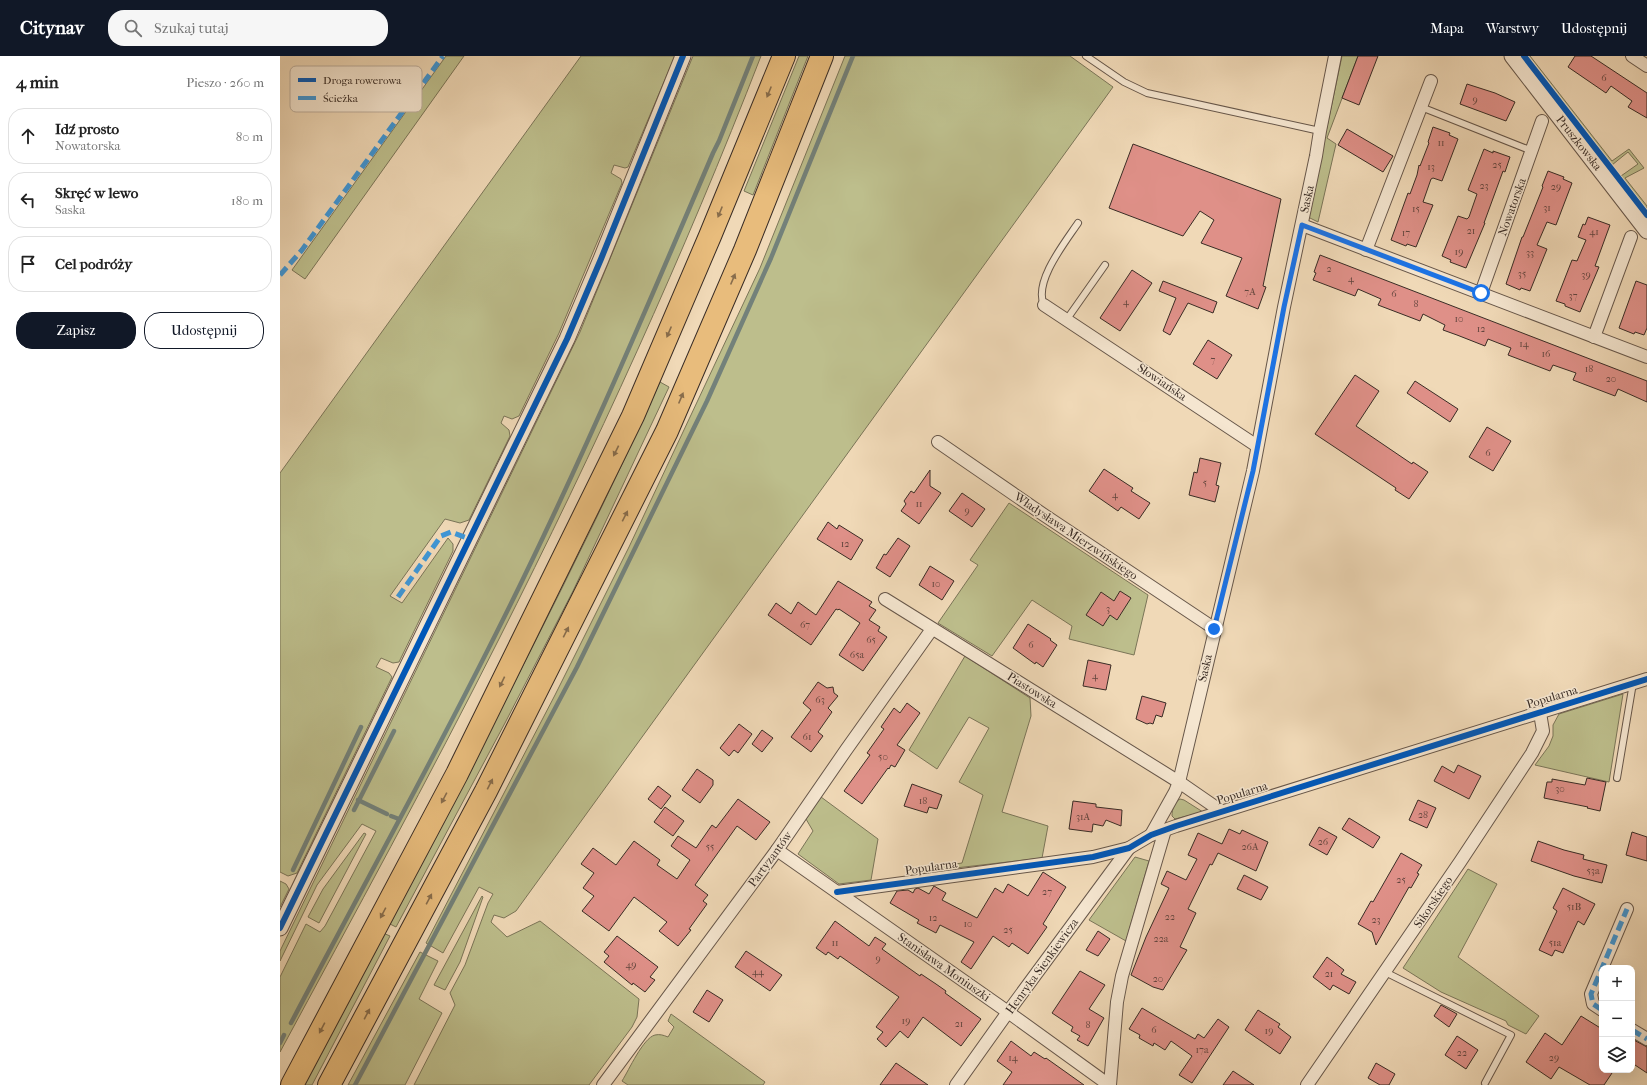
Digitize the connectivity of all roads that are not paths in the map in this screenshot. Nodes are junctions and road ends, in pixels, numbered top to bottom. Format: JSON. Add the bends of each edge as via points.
{"nodes":[{"id":1,"x":683,"y":56,"type":"edge"},
{"id":2,"x":784,"y":56,"type":"edge"},
{"id":3,"x":822,"y":56,"type":"edge"},
{"id":4,"x":1086,"y":56,"type":"edge"},
{"id":5,"x":1335,"y":56,"type":"edge"},
{"id":6,"x":1512,"y":56,"type":"edge"},
{"id":7,"x":1632,"y":56,"type":"edge"},
{"id":8,"x":1647,"y":66,"type":"edge"},
{"id":9,"x":1431,"y":81,"type":"dead end"},
{"id":10,"x":1421,"y":107,"type":"junction"},
{"id":11,"x":1542,"y":121,"type":"dead end"},
{"id":12,"x":1320,"y":131,"type":"junction"},
{"id":13,"x":1532,"y":151,"type":"junction"},
{"id":14,"x":1078,"y":223,"type":"dead end"},
{"id":15,"x":1302,"y":225,"type":"junction"},
{"id":16,"x":1647,"y":231,"type":"edge"},
{"id":17,"x":1631,"y":238,"type":"dead end"},
{"id":18,"x":1366,"y":250,"type":"junction"},
{"id":19,"x":1105,"y":265,"type":"dead end"},
{"id":20,"x":1481,"y":293,"type":"junction"},
{"id":21,"x":1044,"y":305,"type":"joint"},
{"id":22,"x":1067,"y":319,"type":"junction"},
{"id":23,"x":1594,"y":336,"type":"junction"},
{"id":24,"x":1647,"y":357,"type":"edge"},
{"id":25,"x":938,"y":442,"type":"dead end"},
{"id":26,"x":1257,"y":446,"type":"junction"},
{"id":27,"x":885,"y":599,"type":"dead end"},
{"id":28,"x":932,"y":629,"type":"junction"},
{"id":29,"x":1214,"y":629,"type":"junction"},
{"id":30,"x":1647,"y":679,"type":"edge"},
{"id":31,"x":1633,"y":683,"type":"junction"},
{"id":32,"x":1540,"y":713,"type":"junction"},
{"id":33,"x":1617,"y":778,"type":"dead end"},
{"id":34,"x":1178,"y":782,"type":"junction"},
{"id":35,"x":1221,"y":811,"type":"junction"},
{"id":36,"x":1165,"y":830,"type":"junction"},
{"id":37,"x":1151,"y":835,"type":"junction"},
{"id":38,"x":1129,"y":848,"type":"junction"},
{"id":39,"x":777,"y":850,"type":"junction"},
{"id":40,"x":837,"y":892,"type":"junction"},
{"id":41,"x":1627,"y":909,"type":"dead end"},
{"id":42,"x":280,"y":928,"type":"edge"},
{"id":43,"x":1386,"y":972,"type":"junction"},
{"id":44,"x":1599,"y":1008,"type":"edge"},
{"id":45,"x":1008,"y":1012,"type":"junction"},
{"id":46,"x":1635,"y":1032,"type":"edge"},
{"id":47,"x":1647,"y":1040,"type":"edge"},
{"id":48,"x":1485,"y":1083,"type":"dead end"},
{"id":49,"x":292,"y":1085,"type":"edge"},
{"id":50,"x":329,"y":1085,"type":"edge"},
{"id":51,"x":603,"y":1085,"type":"edge"},
{"id":52,"x":956,"y":1085,"type":"edge"},
{"id":53,"x":1109,"y":1085,"type":"edge"},
{"id":54,"x":1307,"y":1085,"type":"edge"}],
"edges":[{"from":1,"to":42,"type":"street","via":[[567,339]]},
{"from":2,"to":49,"type":"highway","one_way":true,"via":[[633,416],[457,774]]},
{"from":50,"to":3,"type":"highway","one_way":true,"via":[[486,791],[667,431],[745,250]]},
{"from":4,"to":12,"type":"lane","via":[[1124,82],[1147,93]]},
{"from":5,"to":12,"type":"street","name":"Saska"},
{"from":6,"to":16,"type":"street","name":"Pruszkowska"},
{"from":7,"to":8,"type":"street"},
{"from":9,"to":10,"type":"street"},
{"from":10,"to":13,"type":"lane"},
{"from":10,"to":18,"type":"street"},
{"from":11,"to":13,"type":"street","name":"Nowatorska"},
{"from":12,"to":15,"type":"street","name":"Saska"},
{"from":13,"to":20,"type":"street","name":"Nowatorska"},
{"from":14,"to":21,"type":"lane","via":[[1048,268],[1043,289]]},
{"from":15,"to":18,"type":"street"},
{"from":15,"to":26,"type":"street","name":"Saska"},
{"from":17,"to":23,"type":"street"},
{"from":18,"to":20,"type":"street"},
{"from":19,"to":22,"type":"lane"},
{"from":20,"to":23,"type":"street"},
{"from":21,"to":22,"type":"street","name":"Słowiańska"},
{"from":22,"to":26,"type":"street","name":"Słowiańska"},
{"from":23,"to":24,"type":"street"},
{"from":25,"to":29,"type":"street","name":"Władysława Mierzwińskiego"},
{"from":26,"to":29,"type":"street","name":"Saska"},
{"from":27,"to":28,"type":"street","name":"Piastowska"},
{"from":28,"to":34,"type":"street","name":"Piastowska"},
{"from":28,"to":39,"type":"street","name":"Partyzantów"},
{"from":29,"to":34,"type":"street","name":"Saska"},
{"from":30,"to":31,"type":"street","name":"Popularna"},
{"from":31,"to":32,"type":"street","name":"Popularna"},
{"from":31,"to":33,"type":"lane"},
{"from":32,"to":35,"type":"street","name":"Popularna"},
{"from":32,"to":43,"type":"street","name":"Sikorskiego","via":[[1543,730],[1532,753]]},
{"from":34,"to":35,"type":"street","name":"Piastowska"},
{"from":34,"to":37,"type":"street","name":"Saska"},
{"from":35,"to":36,"type":"street","name":"Popularna"},
{"from":36,"to":37,"type":"street","name":"Popularna"},
{"from":36,"to":53,"type":"street","via":[[1122,976],[1116,1009]]},
{"from":37,"to":38,"type":"street","name":"Popularna"},
{"from":38,"to":40,"type":"street","name":"Popularna","via":[[1093,857]]},
{"from":38,"to":45,"type":"street","name":"Henryka Sienkiewicza"},
{"from":39,"to":40,"type":"street","name":"Stanisława Moniuszki"},
{"from":39,"to":51,"type":"street","name":"Partyzantów"},
{"from":40,"to":45,"type":"street","name":"Stanisława Moniuszki"},
{"from":41,"to":44,"type":"street","via":[[1591,994],[1593,1004]]},
{"from":43,"to":48,"type":"lane","via":[[1511,1035]]},
{"from":43,"to":54,"type":"street","name":"Sikorskiego"},
{"from":45,"to":52,"type":"street","name":"Henryka Sienkiewicza"},
{"from":45,"to":53,"type":"street","name":"Stanisława Moniuszki"},
{"from":46,"to":47,"type":"street"}]}
